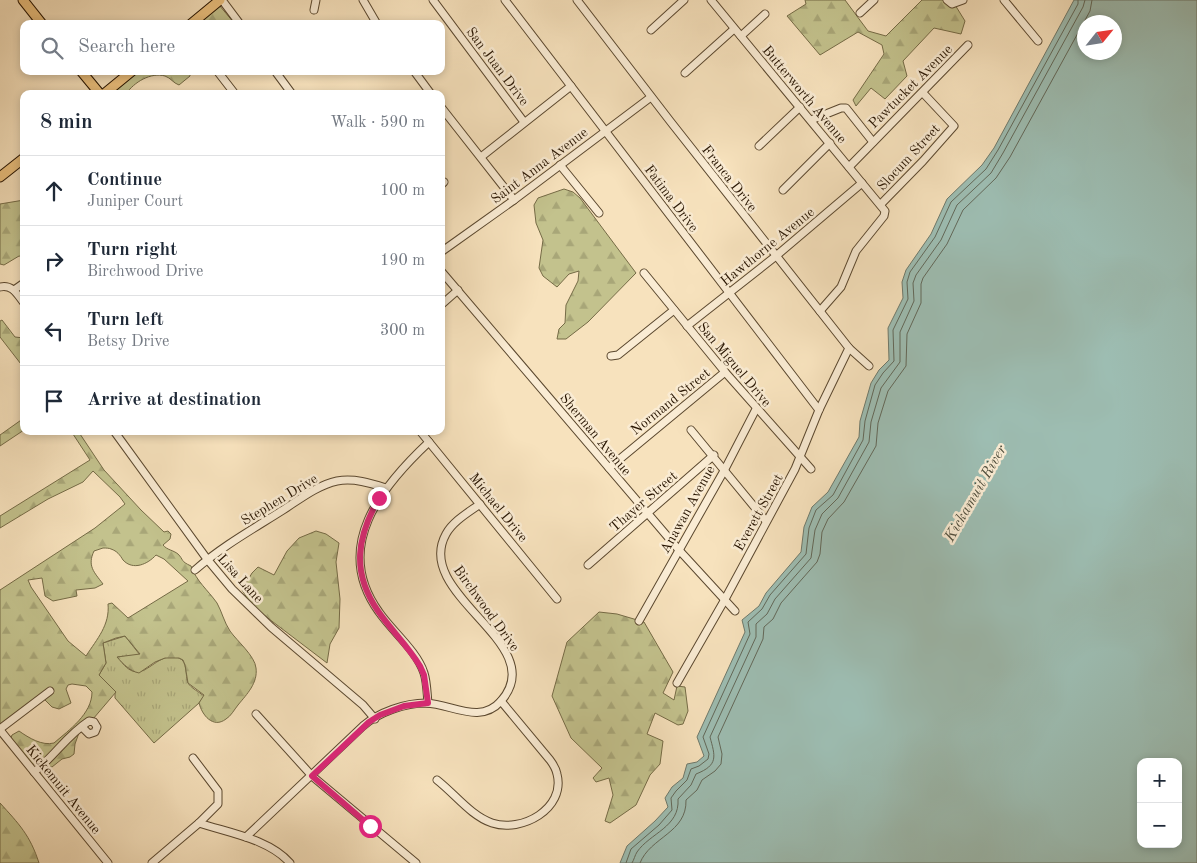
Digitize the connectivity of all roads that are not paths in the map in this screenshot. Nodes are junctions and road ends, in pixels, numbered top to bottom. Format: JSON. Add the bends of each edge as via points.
{"nodes":[{"id":1,"x":22,"y":0,"type":"edge"},
{"id":2,"x":221,"y":0,"type":"edge"},
{"id":3,"x":316,"y":0,"type":"edge"},
{"id":4,"x":363,"y":0,"type":"edge"},
{"id":5,"x":433,"y":0,"type":"edge"},
{"id":6,"x":505,"y":0,"type":"edge"},
{"id":7,"x":577,"y":0,"type":"edge"},
{"id":8,"x":684,"y":0,"type":"edge"},
{"id":9,"x":711,"y":0,"type":"edge"},
{"id":10,"x":874,"y":0,"type":"edge"},
{"id":11,"x":947,"y":0,"type":"edge"},
{"id":12,"x":962,"y":0,"type":"edge"},
{"id":13,"x":1004,"y":0,"type":"edge"},
{"id":14,"x":314,"y":10,"type":"dead end"},
{"id":15,"x":860,"y":13,"type":"dead end"},
{"id":16,"x":764,"y":14,"type":"dead end"},
{"id":17,"x":39,"y":20,"type":"edge"},
{"id":18,"x":196,"y":20,"type":"edge"},
{"id":19,"x":237,"y":20,"type":"edge"},
{"id":20,"x":376,"y":20,"type":"edge"},
{"id":21,"x":734,"y":29,"type":"junction"},
{"id":22,"x":651,"y":30,"type":"dead end"},
{"id":23,"x":741,"y":36,"type":"junction"},
{"id":24,"x":1038,"y":41,"type":"dead end"},
{"id":25,"x":968,"y":45,"type":"dead end"},
{"id":26,"x":685,"y":73,"type":"dead end"},
{"id":27,"x":85,"y":75,"type":"edge"},
{"id":28,"x":127,"y":75,"type":"edge"},
{"id":29,"x":220,"y":75,"type":"edge"},
{"id":30,"x":278,"y":75,"type":"edge"},
{"id":31,"x":417,"y":75,"type":"edge"},
{"id":32,"x":571,"y":86,"type":"junction"},
{"id":33,"x":98,"y":90,"type":"edge"},
{"id":34,"x":107,"y":90,"type":"edge"},
{"id":35,"x":232,"y":90,"type":"edge"},
{"id":36,"x":289,"y":90,"type":"edge"},
{"id":37,"x":428,"y":90,"type":"edge"},
{"id":38,"x":923,"y":93,"type":"junction"},
{"id":39,"x":651,"y":97,"type":"junction"},
{"id":40,"x":800,"y":107,"type":"junction"},
{"id":41,"x":445,"y":112,"type":"edge"},
{"id":42,"x":811,"y":120,"type":"junction"},
{"id":43,"x":524,"y":122,"type":"junction"},
{"id":44,"x":605,"y":131,"type":"junction"},
{"id":45,"x":873,"y":142,"type":"junction"},
{"id":46,"x":830,"y":143,"type":"junction"},
{"id":47,"x":759,"y":146,"type":"dead end"},
{"id":48,"x":480,"y":157,"type":"junction"},
{"id":49,"x":20,"y":161,"type":"edge"},
{"id":50,"x":560,"y":165,"type":"junction"},
{"id":51,"x":849,"y":167,"type":"junction"},
{"id":52,"x":2,"y":172,"type":"edge"},
{"id":53,"x":862,"y":183,"type":"junction"},
{"id":54,"x":783,"y":190,"type":"dead end"},
{"id":55,"x":514,"y":200,"type":"junction"},
{"id":56,"x":881,"y":204,"type":"junction"},
{"id":57,"x":599,"y":213,"type":"dead end"},
{"id":58,"x":445,"y":249,"type":"edge"},
{"id":59,"x":776,"y":256,"type":"junction"},
{"id":60,"x":644,"y":273,"type":"dead end"},
{"id":61,"x":445,"y":275,"type":"edge"},
{"id":62,"x":20,"y":286,"type":"edge"},
{"id":63,"x":0,"y":287,"type":"edge"},
{"id":64,"x":14,"y":290,"type":"junction"},
{"id":65,"x":458,"y":290,"type":"junction"},
{"id":66,"x":729,"y":293,"type":"junction"},
{"id":67,"x":20,"y":298,"type":"edge"},
{"id":68,"x":445,"y":301,"type":"edge"},
{"id":69,"x":674,"y":310,"type":"junction"},
{"id":70,"x":820,"y":311,"type":"junction"},
{"id":71,"x":686,"y":326,"type":"junction"},
{"id":72,"x":849,"y":348,"type":"junction"},
{"id":73,"x":611,"y":356,"type":"dead end"},
{"id":74,"x":869,"y":366,"type":"dead end"},
{"id":75,"x":725,"y":372,"type":"junction"},
{"id":76,"x":756,"y":409,"type":"junction"},
{"id":77,"x":819,"y":410,"type":"junction"},
{"id":78,"x":691,"y":430,"type":"dead end"},
{"id":79,"x":117,"y":435,"type":"edge"},
{"id":80,"x":423,"y":435,"type":"edge"},
{"id":81,"x":429,"y":442,"type":"junction"},
{"id":82,"x":714,"y":455,"type":"junction"},
{"id":83,"x":800,"y":458,"type":"junction"},
{"id":84,"x":608,"y":468,"type":"junction"},
{"id":85,"x":725,"y":469,"type":"junction"},
{"id":86,"x":811,"y":469,"type":"dead end"},
{"id":87,"x":386,"y":488,"type":"junction"},
{"id":88,"x":480,"y":504,"type":"junction"},
{"id":89,"x":649,"y":514,"type":"junction"},
{"id":90,"x":766,"y":520,"type":"junction"},
{"id":91,"x":679,"y":550,"type":"junction"},
{"id":92,"x":207,"y":559,"type":"junction"},
{"id":93,"x":588,"y":565,"type":"dead end"},
{"id":94,"x":195,"y":570,"type":"dead end"},
{"id":95,"x":557,"y":599,"type":"dead end"},
{"id":96,"x":724,"y":601,"type":"junction"},
{"id":97,"x":735,"y":611,"type":"dead end"},
{"id":98,"x":639,"y":621,"type":"dead end"},
{"id":99,"x":678,"y":683,"type":"dead end"},
{"id":100,"x":50,"y":690,"type":"dead end"},
{"id":101,"x":502,"y":701,"type":"junction"},
{"id":102,"x":428,"y":703,"type":"junction"},
{"id":103,"x":256,"y":714,"type":"dead end"},
{"id":104,"x":375,"y":719,"type":"junction"},
{"id":105,"x":82,"y":727,"type":"dead end"},
{"id":106,"x":0,"y":730,"type":"edge"},
{"id":107,"x":193,"y":758,"type":"dead end"},
{"id":108,"x":34,"y":772,"type":"junction"},
{"id":109,"x":312,"y":776,"type":"junction"},
{"id":110,"x":437,"y":780,"type":"dead end"},
{"id":111,"x":199,"y":823,"type":"junction"},
{"id":112,"x":246,"y":837,"type":"junction"},
{"id":113,"x":108,"y":863,"type":"edge"},
{"id":114,"x":152,"y":863,"type":"edge"},
{"id":115,"x":290,"y":863,"type":"edge"},
{"id":116,"x":416,"y":863,"type":"edge"}],
"edges":[{"from":1,"to":17,"type":"main road"},
{"from":2,"to":18,"type":"main road"},
{"from":2,"to":19,"type":"street"},
{"from":3,"to":14,"type":"street"},
{"from":4,"to":20,"type":"street"},
{"from":5,"to":43,"type":"street","name":"San Juan Drive"},
{"from":6,"to":32,"type":"street","name":"Fatima Drive"},
{"from":7,"to":39,"type":"street","name":"Franca Drive"},
{"from":8,"to":22,"type":"street"},
{"from":9,"to":21,"type":"street","name":"Butterworth Avenue"},
{"from":10,"to":15,"type":"street"},
{"from":11,"to":12,"type":"street","via":[[952,4]]},
{"from":13,"to":24,"type":"street"},
{"from":16,"to":23,"type":"street"},
{"from":21,"to":23,"type":"street","name":"Butterworth Avenue"},
{"from":21,"to":26,"type":"street"},
{"from":23,"to":40,"type":"street","name":"Butterworth Avenue"},
{"from":25,"to":38,"type":"street","name":"Pawtucket Avenue"},
{"from":27,"to":33,"type":"main road"},
{"from":28,"to":34,"type":"main road"},
{"from":29,"to":35,"type":"street"},
{"from":30,"to":36,"type":"street"},
{"from":31,"to":37,"type":"street"},
{"from":32,"to":43,"type":"street"},
{"from":32,"to":44,"type":"street","name":"Fatima Drive"},
{"from":38,"to":45,"type":"street","name":"Pawtucket Avenue"},
{"from":38,"to":56,"type":"street","name":"Slocum Street","via":[[954,126]]},
{"from":39,"to":44,"type":"street","name":"Saint Anna Avenue"},
{"from":39,"to":59,"type":"street","name":"Franca Drive"},
{"from":40,"to":42,"type":"street","name":"Butterworth Avenue"},
{"from":40,"to":47,"type":"street"},
{"from":41,"to":48,"type":"street"},
{"from":42,"to":45,"type":"street","via":[[846,108]]},
{"from":42,"to":46,"type":"street","name":"Butterworth Avenue"},
{"from":43,"to":48,"type":"street"},
{"from":44,"to":50,"type":"street","name":"Saint Anna Avenue"},
{"from":44,"to":66,"type":"street","name":"Fatima Drive"},
{"from":45,"to":51,"type":"street","name":"Pawtucket Avenue"},
{"from":46,"to":51,"type":"street","name":"Butterworth Avenue"},
{"from":46,"to":54,"type":"street"},
{"from":48,"to":55,"type":"street"},
{"from":49,"to":52,"type":"main road"},
{"from":50,"to":55,"type":"street","name":"Saint Anna Avenue"},
{"from":50,"to":57,"type":"street"},
{"from":51,"to":53,"type":"street","name":"Butterworth Avenue"},
{"from":53,"to":56,"type":"street","name":"Butterworth Avenue"},
{"from":53,"to":59,"type":"street","name":"Hawthorne Avenue"},
{"from":55,"to":58,"type":"street","name":"Saint Anna Avenue"},
{"from":56,"to":70,"type":"street","via":[[884,216],[856,251],[841,287]]},
{"from":59,"to":66,"type":"street","name":"Hawthorne Avenue"},
{"from":59,"to":70,"type":"street","name":"Franca Drive"},
{"from":60,"to":69,"type":"street","name":"San Miguel Drive"},
{"from":61,"to":65,"type":"street","name":"Sherman Avenue"},
{"from":62,"to":64,"type":"street"},
{"from":63,"to":64,"type":"street"},
{"from":64,"to":67,"type":"street"},
{"from":65,"to":68,"type":"street"},
{"from":65,"to":84,"type":"street","name":"Sherman Avenue"},
{"from":66,"to":71,"type":"street","name":"Hawthorne Avenue"},
{"from":66,"to":77,"type":"street","name":"Fatima Drive"},
{"from":69,"to":71,"type":"street","name":"San Miguel Drive"},
{"from":69,"to":73,"type":"street","via":[[618,355]]},
{"from":70,"to":72,"type":"street","name":"Franca Drive"},
{"from":71,"to":75,"type":"street","name":"San Miguel Drive"},
{"from":72,"to":74,"type":"street","name":"Franca Drive"},
{"from":72,"to":77,"type":"street","name":"Everett Street"},
{"from":75,"to":76,"type":"street","name":"San Miguel Drive"},
{"from":75,"to":84,"type":"street","name":"Normand Street"},
{"from":76,"to":83,"type":"street","name":"San Miguel Drive"},
{"from":76,"to":85,"type":"street","name":"Anawan Avenue"},
{"from":77,"to":83,"type":"street","name":"Everett Street"},
{"from":78,"to":82,"type":"street"},
{"from":79,"to":92,"type":"street","name":"Lisa Lane"},
{"from":80,"to":81,"type":"street","name":"Michael Drive"},
{"from":81,"to":87,"type":"street"},
{"from":81,"to":88,"type":"street","name":"Michael Drive"},
{"from":82,"to":85,"type":"street"},
{"from":82,"to":89,"type":"street","name":"Thayer Street"},
{"from":83,"to":86,"type":"street","name":"San Miguel Drive"},
{"from":83,"to":90,"type":"street","name":"Everett Street"},
{"from":84,"to":89,"type":"street","name":"Sherman Avenue"},
{"from":85,"to":90,"type":"street"},
{"from":85,"to":91,"type":"street","name":"Anawan Avenue"},
{"from":87,"to":92,"type":"street","name":"Stephen Drive","via":[[353,480],[325,485]]},
{"from":87,"to":102,"type":"street","via":[[364,531],[360,568],[370,600],[423,670]]},
{"from":88,"to":95,"type":"street","name":"Michael Drive"},
{"from":88,"to":101,"type":"street","name":"Birchwood Drive","via":[[446,533],[440,560],[448,579],[512,663],[510,687]]},
{"from":89,"to":91,"type":"street","name":"Sherman Avenue"},
{"from":89,"to":93,"type":"street","name":"Thayer Street"},
{"from":90,"to":96,"type":"street","name":"Everett Street"},
{"from":91,"to":96,"type":"street","name":"Sherman Avenue"},
{"from":91,"to":98,"type":"street","name":"Anawan Avenue"},
{"from":92,"to":94,"type":"street","name":"Stephen Drive"},
{"from":92,"to":104,"type":"street","name":"Lisa Lane","via":[[249,606]]},
{"from":96,"to":97,"type":"street","name":"Sherman Avenue"},
{"from":96,"to":99,"type":"street","name":"Everett Street"},
{"from":100,"to":106,"type":"street"},
{"from":101,"to":102,"type":"street","via":[[480,713]]},
{"from":101,"to":110,"type":"street","via":[[556,770],[558,788],[548,807],[528,822],[516,826],[498,825],[475,813]]},
{"from":102,"to":104,"type":"street","via":[[404,706]]},
{"from":103,"to":109,"type":"street"},
{"from":104,"to":109,"type":"street","via":[[363,726]]},
{"from":105,"to":108,"type":"street"},
{"from":106,"to":108,"type":"street","name":"Kickemuit Avenue"},
{"from":107,"to":111,"type":"street","via":[[219,796],[216,807]]},
{"from":108,"to":113,"type":"street","name":"Kickemuit Avenue"},
{"from":109,"to":112,"type":"street"},
{"from":109,"to":116,"type":"street"},
{"from":111,"to":112,"type":"street"},
{"from":111,"to":114,"type":"street"},
{"from":112,"to":115,"type":"street","via":[[275,850]]}]}
